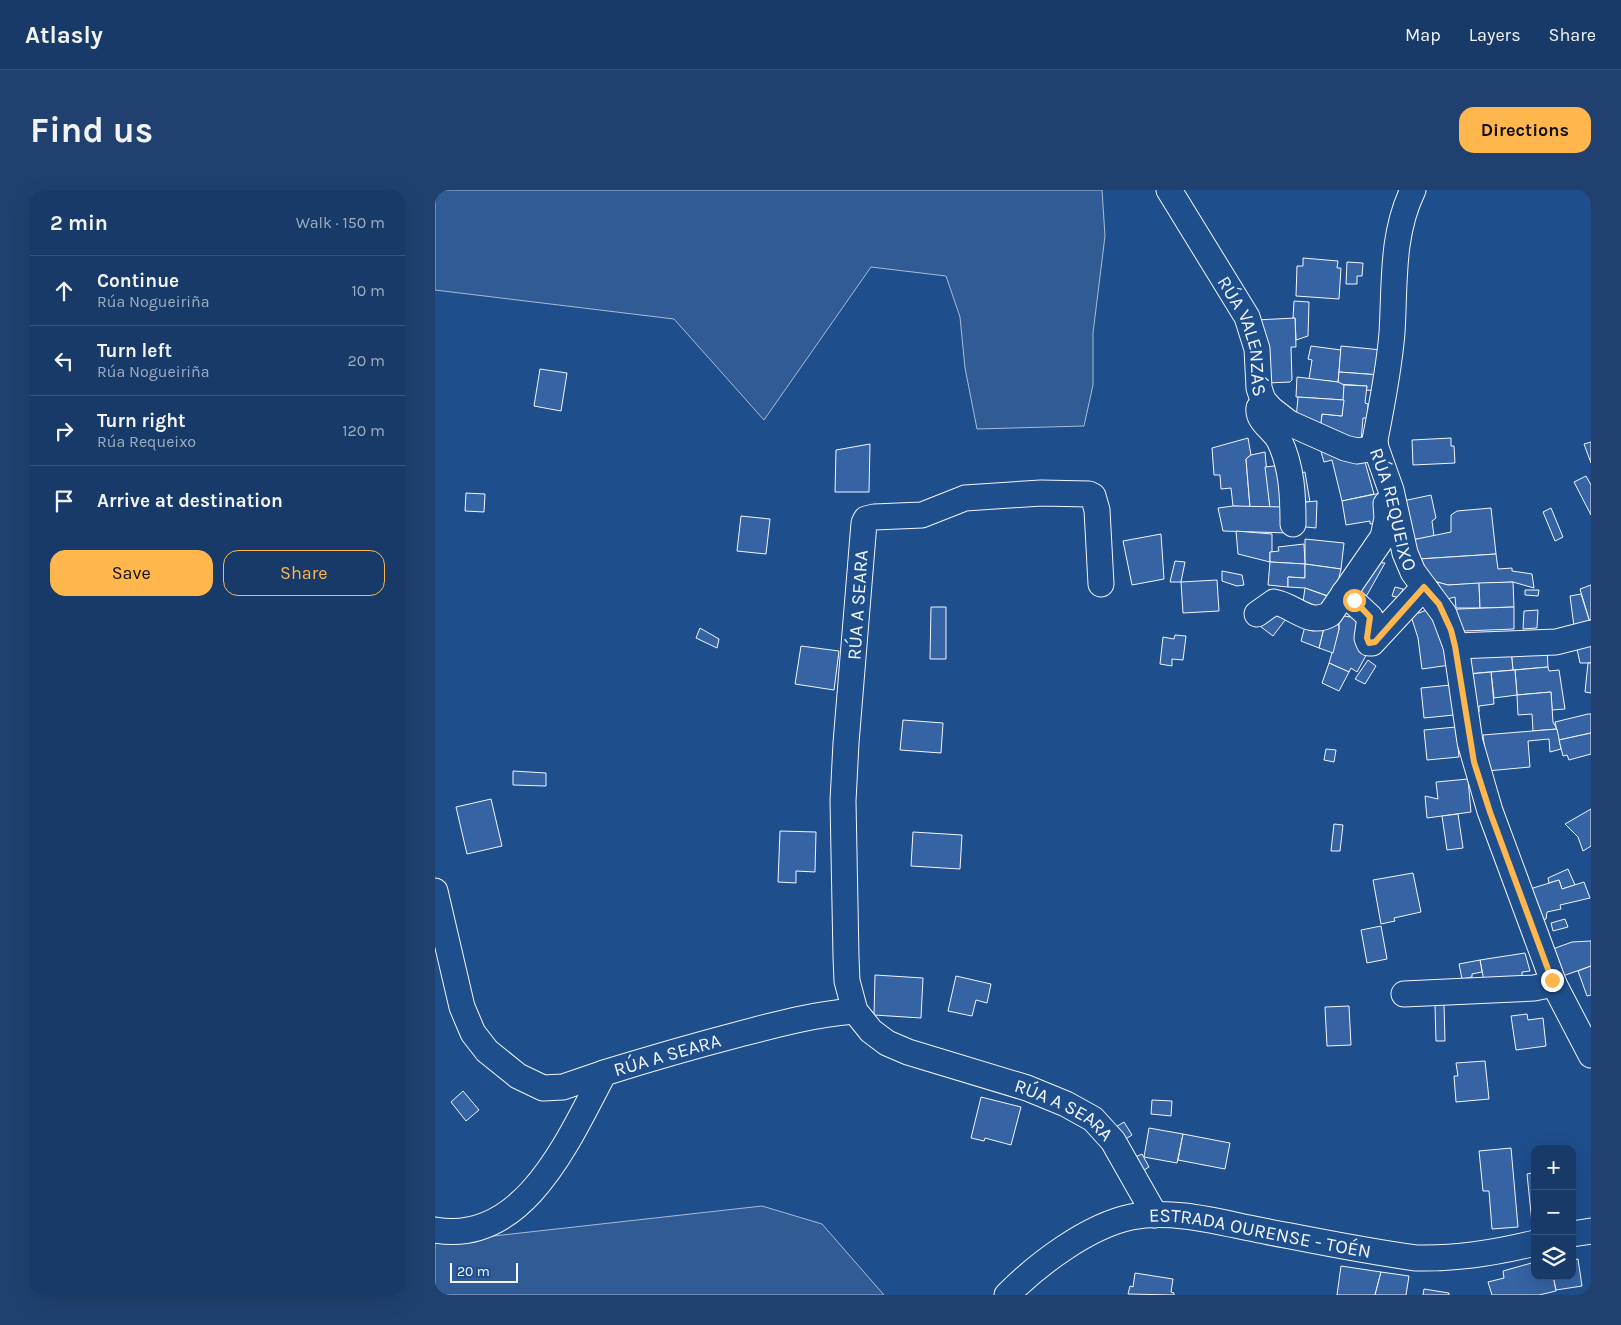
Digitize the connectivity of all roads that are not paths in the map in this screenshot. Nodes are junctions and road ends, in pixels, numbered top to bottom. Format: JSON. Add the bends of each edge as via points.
{"nodes":[{"id":1,"x":1169,"y":190,"type":"edge"},
{"id":2,"x":1413,"y":190,"type":"edge"},
{"id":3,"x":1263,"y":400,"type":"junction"},
{"id":4,"x":1379,"y":456,"type":"junction"},
{"id":5,"x":1293,"y":524,"type":"dead end"},
{"id":6,"x":1101,"y":584,"type":"dead end"},
{"id":7,"x":1424,"y":587,"type":"junction"},
{"id":8,"x":1344,"y":592,"type":"junction"},
{"id":9,"x":1257,"y":614,"type":"dead end"},
{"id":10,"x":1591,"y":633,"type":"edge"},
{"id":11,"x":1455,"y":646,"type":"junction"},
{"id":12,"x":435,"y":891,"type":"edge"},
{"id":13,"x":1554,"y":984,"type":"junction"},
{"id":14,"x":1404,"y":994,"type":"dead end"},
{"id":15,"x":855,"y":1011,"type":"junction"},
{"id":16,"x":1591,"y":1055,"type":"edge"},
{"id":17,"x":604,"y":1073,"type":"junction"},
{"id":18,"x":1155,"y":1215,"type":"junction"},
{"id":19,"x":435,"y":1230,"type":"edge"},
{"id":20,"x":1591,"y":1231,"type":"edge"},
{"id":21,"x":1576,"y":1233,"type":"edge"},
{"id":22,"x":1531,"y":1244,"type":"edge"},
{"id":23,"x":1007,"y":1295,"type":"edge"}],
"edges":[{"from":1,"to":3,"type":"street","name":"RÚA VALENZÁS","via":[[1247,318],[1257,350],[1259,388]]},
{"from":2,"to":4,"type":"street","name":"RÚA REQUEIXO","via":[[1398,238]]},
{"from":3,"to":4,"type":"street","name":"RÚA VALENZÁS","via":[[1280,417],[1332,443]]},
{"from":3,"to":5,"type":"street","via":[[1259,412],[1279,440],[1289,470]]},
{"from":4,"to":7,"type":"street","name":"RÚA REQUEIXO","via":[[1391,490],[1405,553]]},
{"from":4,"to":8,"type":"street","via":[[1387,518],[1383,537]]},
{"from":6,"to":15,"type":"street","name":"RÚA A SEARA","via":[[1097,510],[1093,496],[1089,494],[1041,493],[965,498],[922,515],[866,519],[843,800],[846,965]]},
{"from":7,"to":8,"type":"street","via":[[1372,643],[1367,638],[1370,617]]},
{"from":7,"to":11,"type":"street","name":"RÚA REQUEIXO","via":[[1444,614]]},
{"from":8,"to":9,"type":"street","via":[[1330,614],[1320,618],[1301,615],[1274,602]]},
{"from":10,"to":11,"type":"street","via":[[1556,642]]},
{"from":11,"to":13,"type":"street","name":"RÚA REQUEIXO","via":[[1474,762]]},
{"from":12,"to":17,"type":"street","via":[[462,1007],[473,1033],[487,1051],[518,1076],[543,1088],[563,1087]]},
{"from":13,"to":14,"type":"street","via":[[1534,988]]},
{"from":13,"to":16,"type":"street","name":"RÚA REQUEIXO"},
{"from":15,"to":17,"type":"street","name":"RÚA A SEARA","via":[[791,1021]]},
{"from":15,"to":18,"type":"street","name":"RÚA A SEARA","via":[[871,1031],[887,1043],[1027,1088],[1093,1119],[1113,1141]]},
{"from":17,"to":19,"type":"street","name":"RÚA A SEARA","via":[[559,1156],[545,1178],[526,1198],[483,1225],[455,1232]]},
{"from":18,"to":22,"type":"street","name":"ESTRADA OURENSE - TOÉN","via":[[1211,1220],[1416,1258],[1476,1256]]},
{"from":18,"to":23,"type":"street","name":"ESTRADA OURENSE - TOÉN","via":[[1112,1222],[1091,1232],[1029,1274]]},
{"from":20,"to":21,"type":"street"}]}
